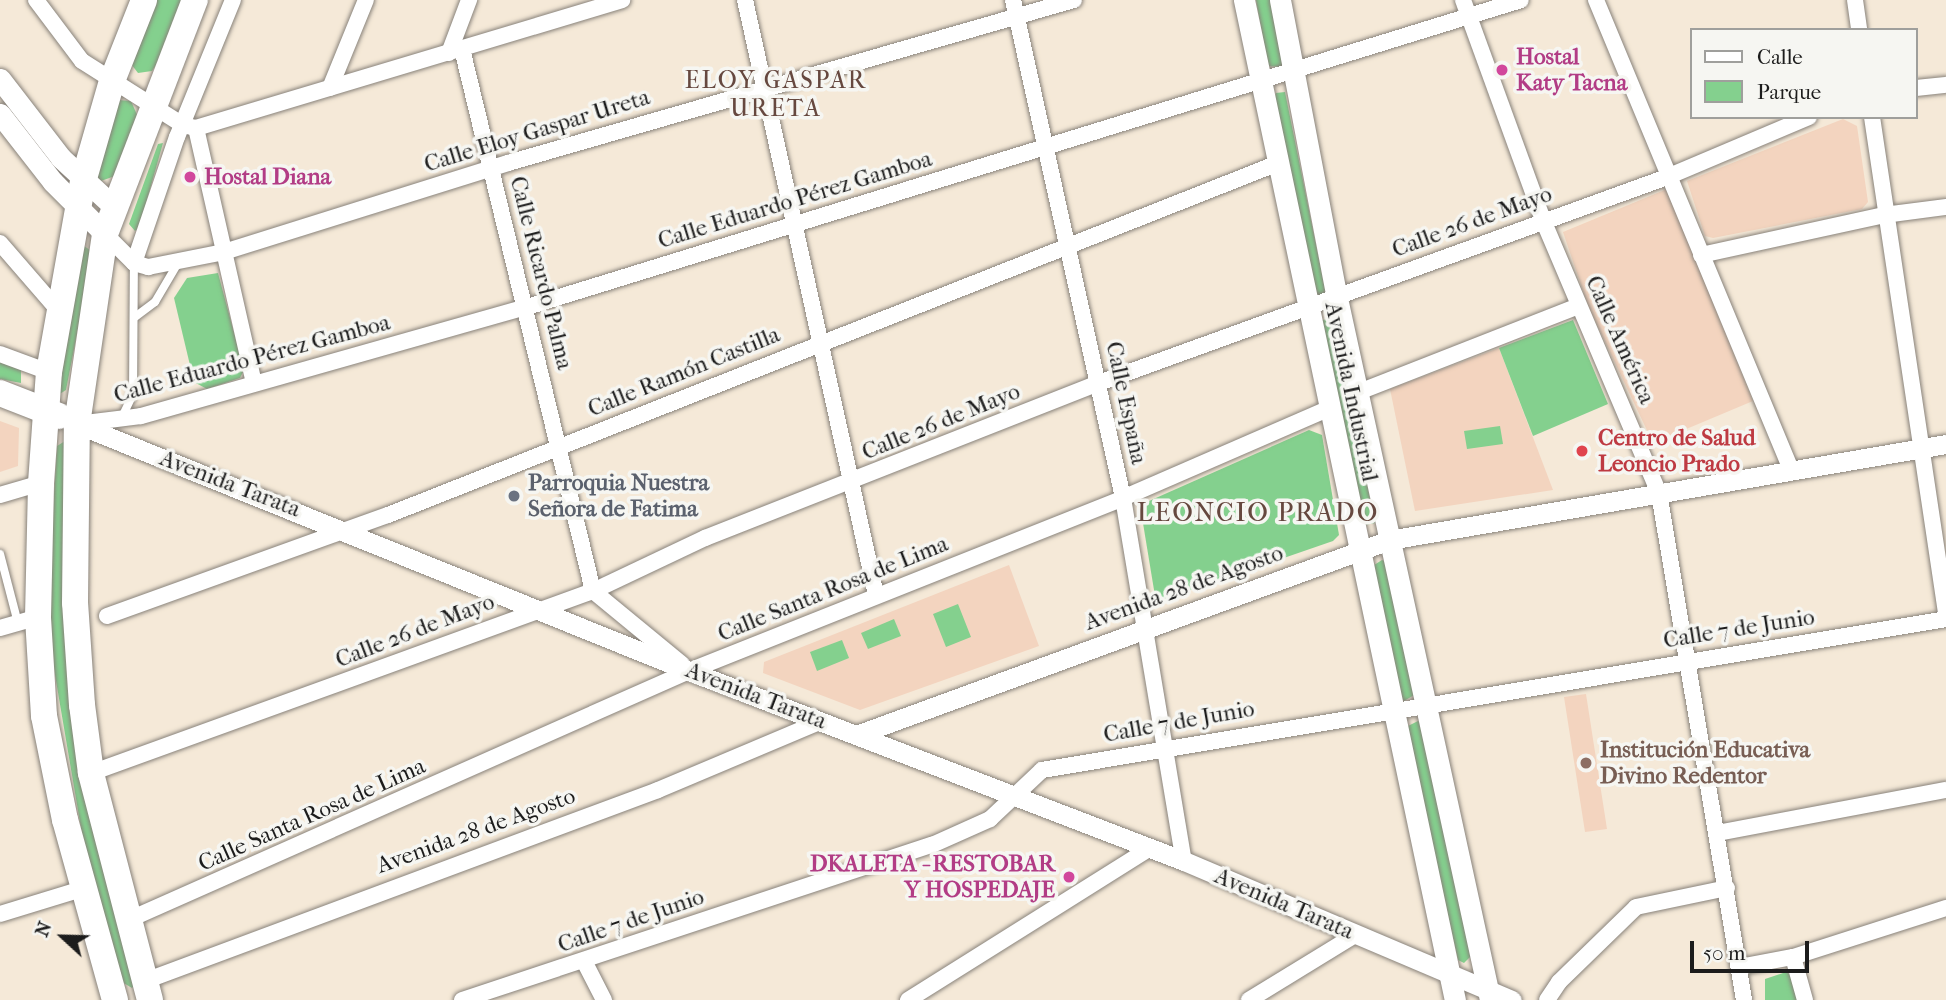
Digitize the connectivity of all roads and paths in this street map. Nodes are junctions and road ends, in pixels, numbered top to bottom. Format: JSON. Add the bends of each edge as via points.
{"nodes":[{"id":1,"x":36,"y":0,"type":"edge"},
{"id":2,"x":144,"y":0,"type":"edge"},
{"id":3,"x":195,"y":0,"type":"edge"},
{"id":4,"x":233,"y":0,"type":"edge"},
{"id":5,"x":366,"y":0,"type":"edge"},
{"id":6,"x":469,"y":0,"type":"edge"},
{"id":7,"x":622,"y":0,"type":"edge"},
{"id":8,"x":745,"y":0,"type":"edge"},
{"id":9,"x":1013,"y":0,"type":"edge"},
{"id":10,"x":1074,"y":0,"type":"edge"},
{"id":11,"x":1244,"y":0,"type":"edge"},
{"id":12,"x":1280,"y":0,"type":"edge"},
{"id":13,"x":1521,"y":0,"type":"edge"},
{"id":14,"x":1596,"y":0,"type":"edge"},
{"id":15,"x":1855,"y":0,"type":"edge"},
{"id":16,"x":591,"y":5,"type":"edge"},
{"id":17,"x":1466,"y":8,"type":"edge"},
{"id":18,"x":1016,"y":17,"type":"junction"},
{"id":19,"x":1859,"y":28,"type":"edge"},
{"id":20,"x":455,"y":51,"type":"junction"},
{"id":21,"x":1294,"y":71,"type":"junction"},
{"id":22,"x":0,"y":79,"type":"edge"},
{"id":23,"x":112,"y":82,"type":"junction"},
{"id":24,"x":1260,"y":82,"type":"junction"},
{"id":25,"x":1946,"y":85,"type":"edge"},
{"id":26,"x":764,"y":87,"type":"junction"},
{"id":27,"x":330,"y":88,"type":"junction"},
{"id":28,"x":1918,"y":88,"type":"edge"},
{"id":29,"x":153,"y":107,"type":"junction"},
{"id":30,"x":0,"y":114,"type":"edge"},
{"id":31,"x":1804,"y":119,"type":"edge"},
{"id":32,"x":1872,"y":119,"type":"edge"},
{"id":33,"x":189,"y":126,"type":"junction"},
{"id":34,"x":1048,"y":147,"type":"junction"},
{"id":35,"x":1276,"y":164,"type":"junction"},
{"id":36,"x":492,"y":167,"type":"junction"},
{"id":37,"x":1667,"y":177,"type":"junction"},
{"id":38,"x":83,"y":182,"type":"junction"},
{"id":39,"x":113,"y":206,"type":"junction"},
{"id":40,"x":1946,"y":207,"type":"edge"},
{"id":41,"x":78,"y":209,"type":"junction"},
{"id":42,"x":1884,"y":215,"type":"junction"},
{"id":43,"x":1543,"y":220,"type":"junction"},
{"id":44,"x":794,"y":223,"type":"junction"},
{"id":45,"x":105,"y":234,"type":"junction"},
{"id":46,"x":0,"y":243,"type":"edge"},
{"id":47,"x":1067,"y":245,"type":"junction"},
{"id":48,"x":224,"y":252,"type":"junction"},
{"id":49,"x":1701,"y":255,"type":"junction"},
{"id":50,"x":179,"y":261,"type":"junction"},
{"id":51,"x":134,"y":263,"type":"junction"},
{"id":52,"x":1337,"y":298,"type":"junction"},
{"id":53,"x":527,"y":306,"type":"junction"},
{"id":54,"x":1579,"y":306,"type":"junction"},
{"id":55,"x":1307,"y":309,"type":"junction"},
{"id":56,"x":59,"y":310,"type":"junction"},
{"id":57,"x":135,"y":317,"type":"junction"},
{"id":58,"x":820,"y":342,"type":"junction"},
{"id":59,"x":0,"y":354,"type":"edge"},
{"id":60,"x":49,"y":372,"type":"junction"},
{"id":61,"x":254,"y":383,"type":"junction"},
{"id":62,"x":1098,"y":383,"type":"junction"},
{"id":63,"x":1359,"y":392,"type":"junction"},
{"id":64,"x":0,"y":393,"type":"edge"},
{"id":65,"x":1328,"y":409,"type":"junction"},
{"id":66,"x":45,"y":410,"type":"junction"},
{"id":67,"x":121,"y":419,"type":"junction"},
{"id":68,"x":77,"y":424,"type":"junction"},
{"id":69,"x":1946,"y":444,"type":"edge"},
{"id":70,"x":560,"y":448,"type":"junction"},
{"id":71,"x":1918,"y":448,"type":"junction"},
{"id":72,"x":1792,"y":472,"type":"junction"},
{"id":73,"x":851,"y":482,"type":"junction"},
{"id":74,"x":41,"y":484,"type":"junction"},
{"id":75,"x":1659,"y":493,"type":"junction"},
{"id":76,"x":0,"y":495,"type":"edge"},
{"id":77,"x":1123,"y":498,"type":"junction"},
{"id":78,"x":346,"y":530,"type":"junction"},
{"id":79,"x":1389,"y":540,"type":"junction"},
{"id":80,"x":1359,"y":551,"type":"junction"},
{"id":81,"x":0,"y":554,"type":"edge"},
{"id":82,"x":593,"y":591,"type":"junction"},
{"id":83,"x":876,"y":595,"type":"junction"},
{"id":84,"x":541,"y":608,"type":"junction"},
{"id":85,"x":1946,"y":612,"type":"edge"},
{"id":86,"x":107,"y":616,"type":"dead end"},
{"id":87,"x":1946,"y":619,"type":"edge"},
{"id":88,"x":28,"y":620,"type":"junction"},
{"id":89,"x":1143,"y":627,"type":"junction"},
{"id":90,"x":0,"y":628,"type":"edge"},
{"id":91,"x":1688,"y":659,"type":"junction"},
{"id":92,"x":690,"y":671,"type":"junction"},
{"id":93,"x":1424,"y":703,"type":"junction"},
{"id":94,"x":1392,"y":708,"type":"junction"},
{"id":95,"x":821,"y":721,"type":"junction"},
{"id":96,"x":859,"y":734,"type":"junction"},
{"id":97,"x":1165,"y":748,"type":"junction"},
{"id":98,"x":92,"y":773,"type":"junction"},
{"id":99,"x":1946,"y":790,"type":"edge"},
{"id":100,"x":1014,"y":796,"type":"junction"},
{"id":101,"x":1718,"y":832,"type":"junction"},
{"id":102,"x":1149,"y":849,"type":"junction"},
{"id":103,"x":1184,"y":861,"type":"junction"},
{"id":104,"x":85,"y":888,"type":"junction"},
{"id":105,"x":1727,"y":888,"type":"junction"},
{"id":106,"x":1946,"y":908,"type":"edge"},
{"id":107,"x":0,"y":914,"type":"edge"},
{"id":108,"x":128,"y":920,"type":"junction"},
{"id":109,"x":1355,"y":935,"type":"junction"},
{"id":110,"x":1793,"y":957,"type":"junction"},
{"id":111,"x":584,"y":961,"type":"junction"},
{"id":112,"x":1739,"y":967,"type":"junction"},
{"id":113,"x":1450,"y":975,"type":"junction"},
{"id":114,"x":147,"y":991,"type":"edge"},
{"id":115,"x":1489,"y":995,"type":"edge"},
{"id":116,"x":115,"y":1000,"type":"edge"},
{"id":117,"x":462,"y":1000,"type":"edge"},
{"id":118,"x":604,"y":1000,"type":"edge"},
{"id":119,"x":908,"y":1000,"type":"edge"},
{"id":120,"x":1249,"y":1000,"type":"edge"},
{"id":121,"x":1455,"y":1000,"type":"edge"},
{"id":122,"x":1512,"y":1000,"type":"edge"},
{"id":123,"x":1547,"y":1000,"type":"edge"},
{"id":124,"x":1744,"y":1000,"type":"edge"},
{"id":125,"x":1805,"y":1000,"type":"edge"}],
"edges":[{"from":1,"to":23,"type":"street","via":[[82,61]]},
{"from":2,"to":23,"type":"highway"},
{"from":3,"to":29,"type":"highway"},
{"from":4,"to":33,"type":"street"},
{"from":5,"to":27,"type":"street"},
{"from":6,"to":20,"type":"street"},
{"from":7,"to":16,"type":"street"},
{"from":8,"to":26,"type":"street"},
{"from":9,"to":18,"type":"street","name":"Calle España"},
{"from":10,"to":18,"type":"street","name":"Calle Eloy Gaspar Ureta"},
{"from":11,"to":24,"type":"main road","name":"Avenida Industrial"},
{"from":12,"to":21,"type":"main road","name":"Avenida Industrial"},
{"from":13,"to":17,"type":"street","name":"Calle Eduardo Pérez Gamboa"},
{"from":14,"to":37,"type":"street"},
{"from":15,"to":19,"type":"street"},
{"from":16,"to":20,"type":"street"},
{"from":17,"to":21,"type":"street","name":"Calle Eduardo Pérez Gamboa"},
{"from":17,"to":43,"type":"street","name":"Calle América"},
{"from":18,"to":26,"type":"street","name":"Calle Eloy Gaspar Ureta"},
{"from":18,"to":34,"type":"street","name":"Calle España"},
{"from":20,"to":27,"type":"street"},
{"from":20,"to":36,"type":"street","name":"Calle Ricardo Palma"},
{"from":21,"to":24,"type":"street","name":"Calle Eduardo Pérez Gamboa"},
{"from":21,"to":52,"type":"main road","name":"Avenida Industrial"},
{"from":22,"to":38,"type":"main road"},
{"from":23,"to":29,"type":"street"},
{"from":23,"to":38,"type":"highway"},
{"from":24,"to":34,"type":"street","name":"Calle Eduardo Pérez Gamboa"},
{"from":24,"to":35,"type":"main road","name":"Avenida Industrial"},
{"from":25,"to":28,"type":"street"},
{"from":26,"to":36,"type":"street","name":"Calle Eloy Gaspar Ureta"},
{"from":26,"to":44,"type":"street"},
{"from":27,"to":33,"type":"street"},
{"from":29,"to":33,"type":"street"},
{"from":29,"to":39,"type":"highway"},
{"from":30,"to":41,"type":"main road"},
{"from":31,"to":37,"type":"street","name":"Calle 26 de Mayo"},
{"from":32,"to":42,"type":"street"},
{"from":33,"to":48,"type":"street"},
{"from":33,"to":51,"type":"street"},
{"from":34,"to":44,"type":"street","name":"Calle Eduardo Pérez Gamboa"},
{"from":34,"to":47,"type":"street","name":"Calle España"},
{"from":35,"to":47,"type":"street","name":"Calle Ramón Castilla"},
{"from":35,"to":55,"type":"main road","name":"Avenida Industrial"},
{"from":36,"to":48,"type":"street","name":"Calle Eloy Gaspar Ureta"},
{"from":36,"to":53,"type":"street","name":"Calle Ricardo Palma"},
{"from":37,"to":43,"type":"street","name":"Calle 26 de Mayo"},
{"from":37,"to":49,"type":"street"},
{"from":38,"to":39,"type":"main road"},
{"from":38,"to":41,"type":"highway"},
{"from":39,"to":45,"type":"highway"},
{"from":40,"to":42,"type":"street"},
{"from":41,"to":45,"type":"main road"},
{"from":41,"to":56,"type":"highway"},
{"from":42,"to":49,"type":"street"},
{"from":42,"to":71,"type":"street"},
{"from":43,"to":52,"type":"street","name":"Calle 26 de Mayo"},
{"from":43,"to":54,"type":"street","name":"Calle América"},
{"from":44,"to":53,"type":"street","name":"Calle Eduardo Pérez Gamboa"},
{"from":44,"to":58,"type":"street"},
{"from":45,"to":51,"type":"street"},
{"from":45,"to":68,"type":"highway"},
{"from":46,"to":56,"type":"street"},
{"from":47,"to":58,"type":"street","name":"Calle Ramón Castilla"},
{"from":47,"to":62,"type":"street","name":"Calle España"},
{"from":48,"to":50,"type":"street","name":"Calle Eloy Gaspar Ureta"},
{"from":48,"to":61,"type":"street"},
{"from":49,"to":72,"type":"street"},
{"from":50,"to":51,"type":"street","name":"Calle Eloy Gaspar Ureta","via":[[148,267]]},
{"from":50,"to":57,"type":"lane","via":[[155,302]]},
{"from":51,"to":57,"type":"lane"},
{"from":52,"to":55,"type":"street","name":"Calle 26 de Mayo"},
{"from":52,"to":63,"type":"main road","name":"Avenida Industrial"},
{"from":53,"to":61,"type":"street","name":"Calle Eduardo Pérez Gamboa"},
{"from":53,"to":70,"type":"street","name":"Calle Ricardo Palma"},
{"from":54,"to":63,"type":"street"},
{"from":54,"to":75,"type":"street","name":"Calle América"},
{"from":55,"to":62,"type":"street","name":"Calle 26 de Mayo"},
{"from":55,"to":65,"type":"main road","name":"Avenida Industrial"},
{"from":56,"to":60,"type":"highway"},
{"from":57,"to":67,"type":"lane","via":[[133,394]]},
{"from":58,"to":70,"type":"street","name":"Calle Ramón Castilla"},
{"from":58,"to":73,"type":"street"},
{"from":59,"to":60,"type":"street"},
{"from":60,"to":66,"type":"highway"},
{"from":61,"to":67,"type":"street","name":"Calle Eduardo Pérez Gamboa"},
{"from":62,"to":73,"type":"street","name":"Calle 26 de Mayo"},
{"from":62,"to":77,"type":"street","name":"Calle España"},
{"from":63,"to":79,"type":"main road","name":"Avenida Industrial"},
{"from":64,"to":66,"type":"highway","name":"Avenida Tarata"},
{"from":65,"to":77,"type":"street","name":"Calle Santa Rosa de Lima"},
{"from":65,"to":80,"type":"main road","name":"Avenida Industrial"},
{"from":66,"to":68,"type":"highway","name":"Avenida Tarata"},
{"from":66,"to":74,"type":"highway"},
{"from":67,"to":68,"type":"street","name":"Calle Eduardo Pérez Gamboa"},
{"from":68,"to":78,"type":"street","name":"Avenida Tarata"},
{"from":68,"to":98,"type":"highway","via":[[75,603]]},
{"from":69,"to":71,"type":"street","name":"Avenida 28 de Agosto"},
{"from":70,"to":78,"type":"street","name":"Calle Ramón Castilla"},
{"from":70,"to":82,"type":"street","name":"Calle Ricardo Palma"},
{"from":71,"to":72,"type":"street","name":"Avenida 28 de Agosto"},
{"from":71,"to":85,"type":"street"},
{"from":72,"to":75,"type":"street","name":"Avenida 28 de Agosto"},
{"from":73,"to":82,"type":"street","name":"Calle 26 de Mayo","via":[[705,538]]},
{"from":73,"to":83,"type":"street"},
{"from":74,"to":76,"type":"street"},
{"from":74,"to":88,"type":"highway"},
{"from":75,"to":79,"type":"street","name":"Avenida 28 de Agosto"},
{"from":75,"to":91,"type":"street","name":"Calle América"},
{"from":77,"to":83,"type":"street","name":"Calle Santa Rosa de Lima"},
{"from":77,"to":89,"type":"street","name":"Calle España"},
{"from":78,"to":84,"type":"street","name":"Avenida Tarata"},
{"from":78,"to":86,"type":"street","name":"Calle Ramón Castilla"},
{"from":79,"to":80,"type":"street","name":"Avenida 28 de Agosto"},
{"from":79,"to":93,"type":"main road","name":"Avenida Industrial"},
{"from":80,"to":89,"type":"street","name":"Avenida 28 de Agosto"},
{"from":80,"to":94,"type":"main road","name":"Avenida Industrial"},
{"from":81,"to":88,"type":"lane"},
{"from":82,"to":84,"type":"street","name":"Calle 26 de Mayo"},
{"from":82,"to":92,"type":"street"},
{"from":83,"to":92,"type":"street","name":"Calle Santa Rosa de Lima"},
{"from":84,"to":92,"type":"street","name":"Avenida Tarata"},
{"from":84,"to":98,"type":"street","name":"Calle 26 de Mayo"},
{"from":87,"to":91,"type":"street","name":"Calle 7 de Junio"},
{"from":88,"to":90,"type":"street"},
{"from":88,"to":104,"type":"highway","via":[[50,751]]},
{"from":89,"to":96,"type":"street","name":"Avenida 28 de Agosto"},
{"from":89,"to":97,"type":"street","name":"Calle España"},
{"from":91,"to":93,"type":"street","name":"Calle 7 de Junio"},
{"from":91,"to":101,"type":"street","name":"Calle América"},
{"from":92,"to":95,"type":"street","name":"Avenida Tarata"},
{"from":92,"to":108,"type":"street","name":"Calle Santa Rosa de Lima"},
{"from":93,"to":94,"type":"street","name":"Calle 7 de Junio"},
{"from":93,"to":115,"type":"main road","name":"Avenida Industrial"},
{"from":94,"to":97,"type":"street","name":"Calle 7 de Junio"},
{"from":94,"to":113,"type":"main road","name":"Avenida Industrial"},
{"from":95,"to":96,"type":"street","name":"Avenida Tarata"},
{"from":95,"to":114,"type":"street","name":"Avenida 28 de Agosto","via":[[670,786]]},
{"from":96,"to":100,"type":"street","name":"Avenida Tarata"},
{"from":97,"to":100,"type":"street","name":"Calle 7 de Junio","via":[[1042,770]]},
{"from":97,"to":103,"type":"street","name":"Calle España"},
{"from":98,"to":108,"type":"highway"},
{"from":99,"to":101,"type":"street"},
{"from":100,"to":102,"type":"street","name":"Avenida Tarata"},
{"from":100,"to":111,"type":"street","name":"Calle 7 de Junio","via":[[990,819],[932,845]]},
{"from":101,"to":105,"type":"street","name":"Calle América"},
{"from":102,"to":103,"type":"street","name":"Avenida Tarata"},
{"from":102,"to":119,"type":"street"},
{"from":103,"to":109,"type":"street","name":"Avenida Tarata"},
{"from":104,"to":107,"type":"street"},
{"from":104,"to":116,"type":"highway"},
{"from":105,"to":112,"type":"street","name":"Calle América"},
{"from":105,"to":123,"type":"street","via":[[1636,907],[1559,982]]},
{"from":106,"to":110,"type":"street"},
{"from":108,"to":114,"type":"highway"},
{"from":109,"to":113,"type":"street","name":"Avenida Tarata"},
{"from":109,"to":120,"type":"street"},
{"from":110,"to":112,"type":"street"},
{"from":110,"to":125,"type":"street"},
{"from":111,"to":117,"type":"street","name":"Calle 7 de Junio"},
{"from":111,"to":118,"type":"street"},
{"from":112,"to":124,"type":"street","name":"Calle América"},
{"from":113,"to":115,"type":"street","name":"Avenida Tarata"},
{"from":113,"to":121,"type":"main road","name":"Avenida Industrial"},
{"from":115,"to":122,"type":"street","name":"Avenida Tarata"}]}
